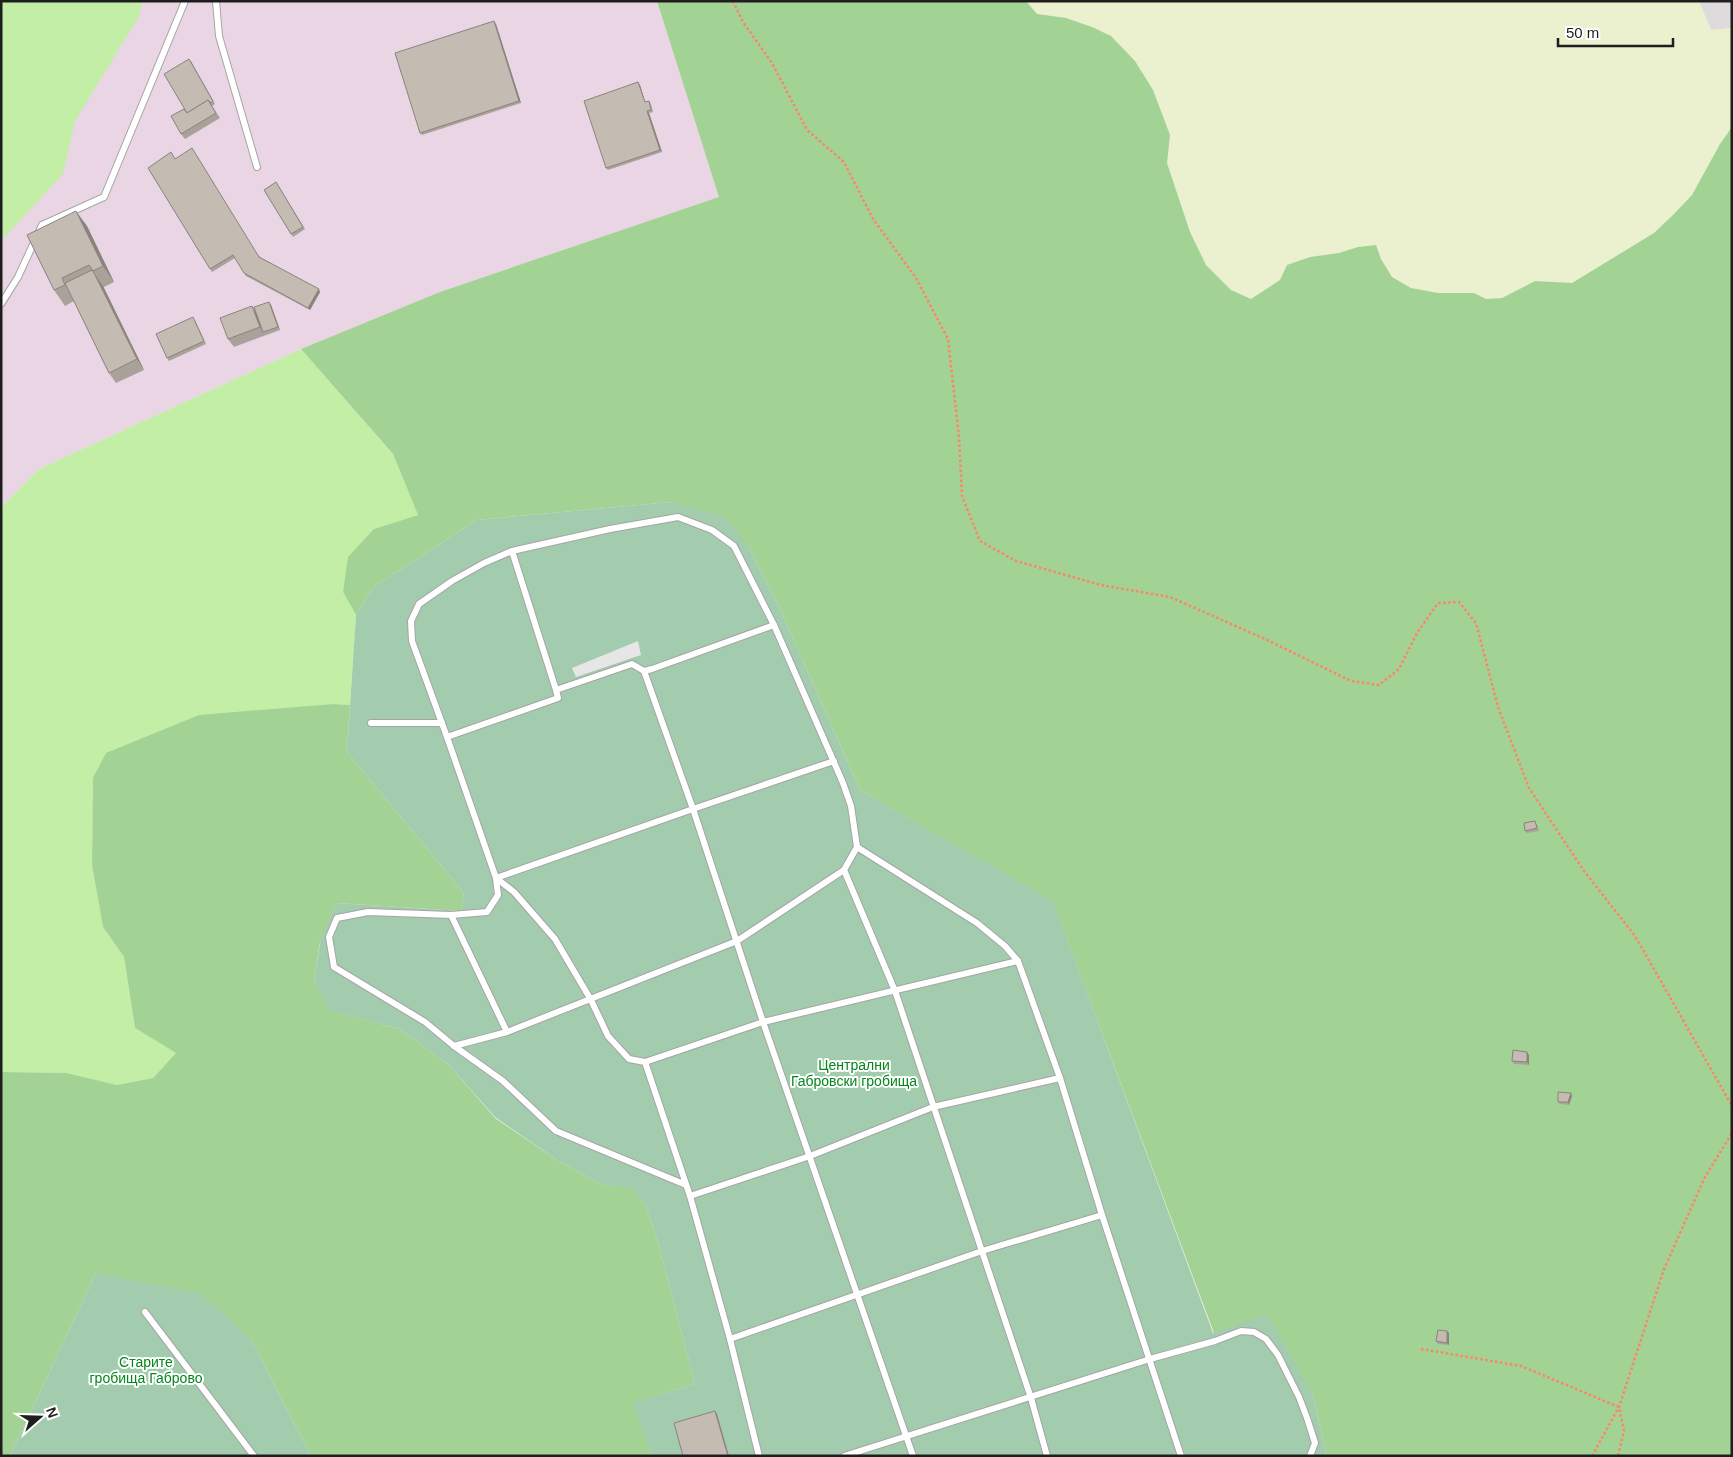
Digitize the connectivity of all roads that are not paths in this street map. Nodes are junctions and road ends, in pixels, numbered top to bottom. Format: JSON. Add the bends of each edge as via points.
{"nodes":[{"id":1,"x":185,"y":1,"type":"edge"},
{"id":2,"x":216,"y":1,"type":"edge"},
{"id":3,"x":257,"y":167,"type":"dead end"},
{"id":4,"x":1,"y":304,"type":"edge"},
{"id":5,"x":512,"y":551,"type":"junction"},
{"id":6,"x":774,"y":625,"type":"junction"},
{"id":7,"x":644,"y":671,"type":"junction"},
{"id":8,"x":556,"y":690,"type":"junction"},
{"id":9,"x":371,"y":723,"type":"dead end"},
{"id":10,"x":442,"y":723,"type":"junction"},
{"id":11,"x":448,"y":737,"type":"junction"},
{"id":12,"x":834,"y":761,"type":"junction"},
{"id":13,"x":693,"y":809,"type":"junction"},
{"id":14,"x":857,"y":847,"type":"junction"},
{"id":15,"x":844,"y":870,"type":"junction"},
{"id":16,"x":496,"y":878,"type":"junction"},
{"id":17,"x":450,"y":915,"type":"junction"},
{"id":18,"x":737,"y":941,"type":"junction"},
{"id":19,"x":1018,"y":961,"type":"junction"},
{"id":20,"x":895,"y":991,"type":"junction"},
{"id":21,"x":591,"y":1000,"type":"junction"},
{"id":22,"x":763,"y":1022,"type":"junction"},
{"id":23,"x":507,"y":1032,"type":"junction"},
{"id":24,"x":454,"y":1046,"type":"junction"},
{"id":25,"x":645,"y":1062,"type":"junction"},
{"id":26,"x":1060,"y":1078,"type":"junction"},
{"id":27,"x":933,"y":1107,"type":"junction"},
{"id":28,"x":810,"y":1156,"type":"junction"},
{"id":29,"x":686,"y":1185,"type":"junction"},
{"id":30,"x":690,"y":1196,"type":"junction"},
{"id":31,"x":1102,"y":1215,"type":"junction"},
{"id":32,"x":982,"y":1251,"type":"junction"},
{"id":33,"x":858,"y":1295,"type":"junction"},
{"id":34,"x":145,"y":1312,"type":"dead end"},
{"id":35,"x":730,"y":1339,"type":"junction"},
{"id":36,"x":1150,"y":1359,"type":"junction"},
{"id":37,"x":1031,"y":1398,"type":"junction"},
{"id":38,"x":907,"y":1435,"type":"junction"},
{"id":39,"x":254,"y":1456,"type":"edge"},
{"id":40,"x":759,"y":1456,"type":"edge"},
{"id":41,"x":844,"y":1456,"type":"edge"},
{"id":42,"x":913,"y":1456,"type":"edge"},
{"id":43,"x":1047,"y":1456,"type":"edge"},
{"id":44,"x":1180,"y":1456,"type":"edge"},
{"id":45,"x":1310,"y":1456,"type":"edge"}],
"edges":[{"from":1,"to":4,"type":"lane","via":[[104,197],[42,225],[18,277]]},
{"from":2,"to":3,"type":"lane","via":[[220,36]]},
{"from":5,"to":6,"type":"lane","via":[[678,517],[712,530],[734,546]]},
{"from":5,"to":8,"type":"lane"},
{"from":5,"to":10,"type":"lane","via":[[452,581],[419,604],[411,620],[412,641]]},
{"from":6,"to":7,"type":"lane"},
{"from":6,"to":12,"type":"lane"},
{"from":7,"to":8,"type":"lane","via":[[632,664]]},
{"from":7,"to":13,"type":"lane"},
{"from":8,"to":11,"type":"lane","via":[[558,698]]},
{"from":9,"to":10,"type":"lane"},
{"from":10,"to":11,"type":"lane"},
{"from":11,"to":16,"type":"lane"},
{"from":12,"to":13,"type":"lane"},
{"from":12,"to":14,"type":"lane","via":[[851,806]]},
{"from":13,"to":16,"type":"lane"},
{"from":13,"to":18,"type":"lane"},
{"from":14,"to":15,"type":"lane"},
{"from":14,"to":19,"type":"lane","via":[[977,923]]},
{"from":15,"to":18,"type":"lane"},
{"from":15,"to":20,"type":"lane"},
{"from":16,"to":17,"type":"lane","via":[[498,895],[487,912]]},
{"from":16,"to":21,"type":"lane","via":[[514,892],[555,939]]},
{"from":17,"to":23,"type":"lane"},
{"from":17,"to":24,"type":"lane","via":[[368,912],[337,918],[329,937],[334,968],[425,1022]]},
{"from":18,"to":21,"type":"lane"},
{"from":18,"to":22,"type":"lane"},
{"from":19,"to":20,"type":"lane"},
{"from":19,"to":26,"type":"lane"},
{"from":20,"to":22,"type":"lane"},
{"from":20,"to":27,"type":"lane"},
{"from":21,"to":23,"type":"lane"},
{"from":21,"to":25,"type":"lane","via":[[608,1036],[629,1059]]},
{"from":22,"to":25,"type":"lane"},
{"from":22,"to":28,"type":"lane"},
{"from":23,"to":24,"type":"lane"},
{"from":24,"to":29,"type":"lane","via":[[503,1081],[556,1131]]},
{"from":25,"to":29,"type":"lane"},
{"from":26,"to":27,"type":"lane"},
{"from":26,"to":31,"type":"lane"},
{"from":27,"to":28,"type":"lane"},
{"from":27,"to":32,"type":"lane"},
{"from":28,"to":30,"type":"lane"},
{"from":28,"to":33,"type":"lane"},
{"from":29,"to":30,"type":"lane"},
{"from":30,"to":35,"type":"lane"},
{"from":31,"to":32,"type":"lane"},
{"from":31,"to":36,"type":"lane"},
{"from":32,"to":33,"type":"lane"},
{"from":32,"to":37,"type":"lane"},
{"from":33,"to":35,"type":"lane"},
{"from":33,"to":38,"type":"lane"},
{"from":34,"to":39,"type":"lane"},
{"from":35,"to":40,"type":"lane"},
{"from":36,"to":37,"type":"lane"},
{"from":36,"to":44,"type":"lane"},
{"from":36,"to":45,"type":"lane","via":[[1241,1331],[1254,1332],[1266,1339],[1278,1355],[1299,1397],[1314,1442]]},
{"from":37,"to":38,"type":"lane"},
{"from":37,"to":43,"type":"lane"},
{"from":38,"to":41,"type":"lane"},
{"from":38,"to":42,"type":"lane"}]}
